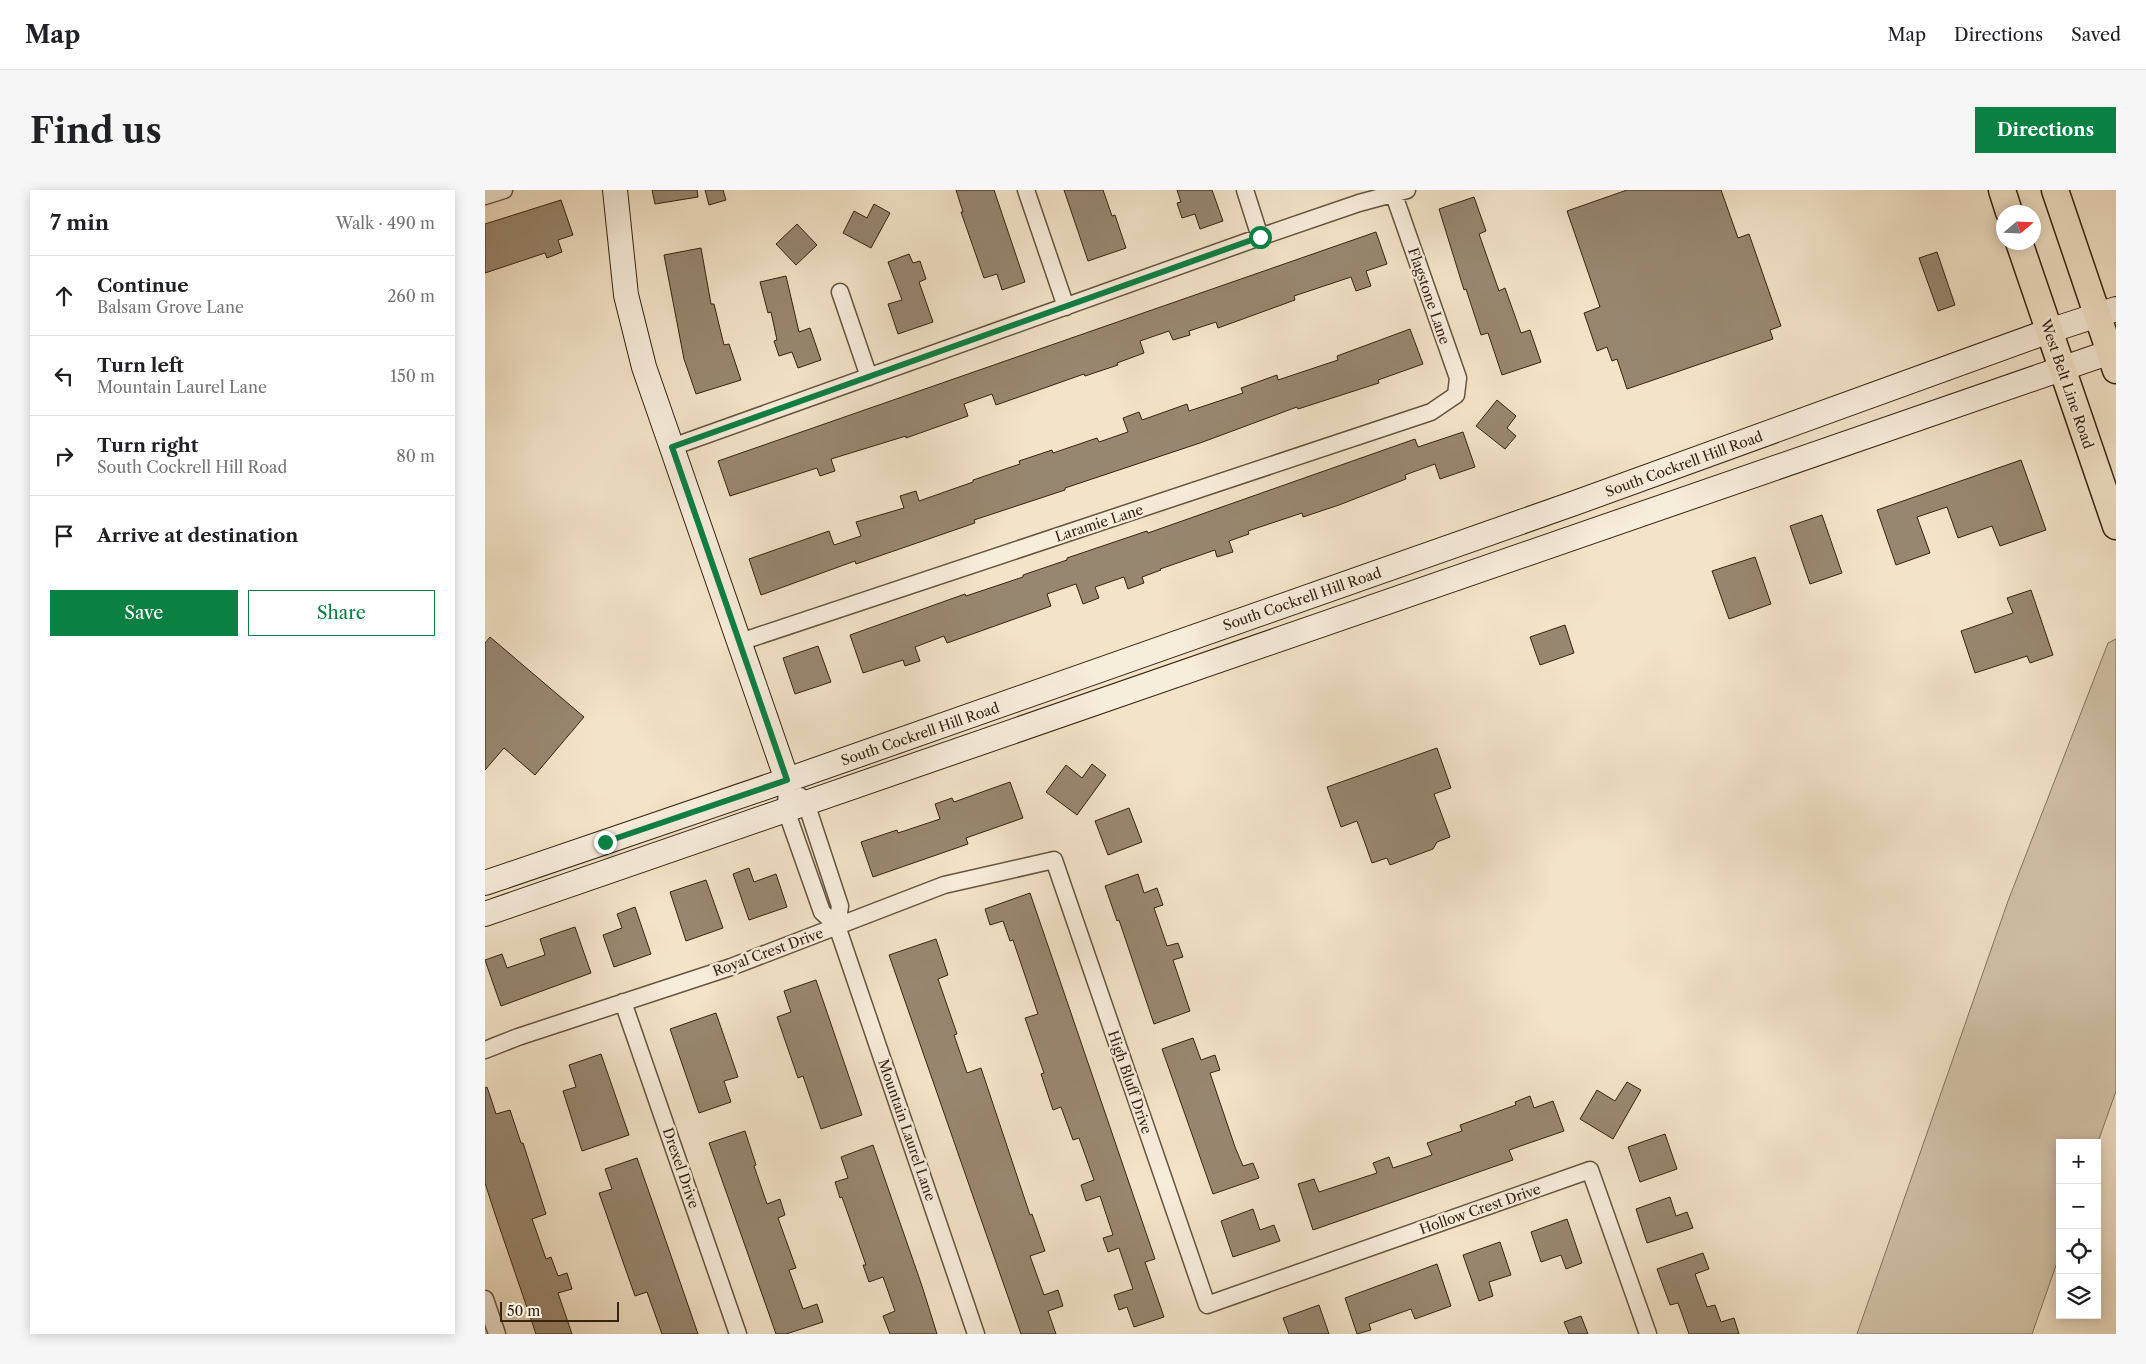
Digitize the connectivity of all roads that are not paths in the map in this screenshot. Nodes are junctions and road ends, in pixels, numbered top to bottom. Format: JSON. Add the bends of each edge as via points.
{"nodes":[{"id":1,"x":504,"y":190,"type":"edge"},
{"id":2,"x":615,"y":190,"type":"edge"},
{"id":3,"x":1026,"y":190,"type":"edge"},
{"id":4,"x":1245,"y":190,"type":"edge"},
{"id":5,"x":2002,"y":190,"type":"edge"},
{"id":6,"x":2055,"y":190,"type":"edge"},
{"id":7,"x":1400,"y":192,"type":"edge"},
{"id":8,"x":485,"y":196,"type":"edge"},
{"id":9,"x":2007,"y":205,"type":"edge"},
{"id":10,"x":1260,"y":237,"type":"junction"},
{"id":11,"x":2022,"y":250,"type":"edge"},
{"id":12,"x":839,"y":292,"type":"dead end"},
{"id":13,"x":1066,"y":307,"type":"junction"},
{"id":14,"x":2106,"y":312,"type":"edge"},
{"id":15,"x":2049,"y":331,"type":"junction"},
{"id":16,"x":2114,"y":357,"type":"edge"},
{"id":17,"x":2062,"y":368,"type":"junction"},
{"id":18,"x":869,"y":378,"type":"junction"},
{"id":19,"x":1454,"y":397,"type":"joint"},
{"id":20,"x":672,"y":447,"type":"junction"},
{"id":21,"x":2116,"y":526,"type":"edge"},
{"id":22,"x":740,"y":642,"type":"junction"},
{"id":23,"x":787,"y":780,"type":"junction"},
{"id":24,"x":796,"y":807,"type":"junction"},
{"id":25,"x":1053,"y":860,"type":"joint"},
{"id":26,"x":485,"y":883,"type":"edge"},
{"id":27,"x":485,"y":914,"type":"edge"},
{"id":28,"x":837,"y":926,"type":"junction"},
{"id":29,"x":623,"y":1002,"type":"junction"},
{"id":30,"x":485,"y":1050,"type":"edge"},
{"id":31,"x":485,"y":1299,"type":"edge"},
{"id":32,"x":1207,"y":1305,"type":"joint"},
{"id":33,"x":497,"y":1334,"type":"edge"},
{"id":34,"x":739,"y":1334,"type":"edge"},
{"id":35,"x":976,"y":1334,"type":"edge"},
{"id":36,"x":1648,"y":1334,"type":"edge"}],
"edges":[{"from":1,"to":8,"type":"street"},
{"from":2,"to":20,"type":"main road","name":"Mountain Laurel Lane","via":[[626,294],[645,367]]},
{"from":3,"to":13,"type":"street"},
{"from":4,"to":10,"type":"street"},
{"from":5,"to":9,"type":"main road"},
{"from":6,"to":14,"type":"main road"},
{"from":7,"to":10,"type":"street"},
{"from":7,"to":19,"type":"street","name":"Flagstone Lane","via":[[1458,378],[1457,395]]},
{"from":10,"to":13,"type":"street"},
{"from":11,"to":15,"type":"main road","name":"West Belt Line Road"},
{"from":12,"to":18,"type":"street"},
{"from":13,"to":18,"type":"street"},
{"from":14,"to":15,"type":"main road","name":"South Cockrell Hill Road"},
{"from":14,"to":16,"type":"main road"},
{"from":15,"to":17,"type":"main road","name":"West Belt Line Road"},
{"from":15,"to":23,"type":"main road","name":"South Cockrell Hill Road","via":[[1582,501]]},
{"from":16,"to":17,"type":"main road","name":"South Cockrell Hill Road"},
{"from":17,"to":21,"type":"main road","name":"West Belt Line Road"},
{"from":17,"to":24,"type":"main road","name":"South Cockrell Hill Road"},
{"from":18,"to":20,"type":"street"},
{"from":19,"to":22,"type":"street","name":"Laramie Lane","via":[[1431,412]]},
{"from":20,"to":22,"type":"main road","name":"Mountain Laurel Lane"},
{"from":22,"to":23,"type":"main road","name":"Mountain Laurel Lane"},
{"from":23,"to":24,"type":"street","name":"Mountain Laurel Lane"},
{"from":23,"to":26,"type":"main road","name":"South Cockrell Hill Road"},
{"from":24,"to":27,"type":"main road","name":"South Cockrell Hill Road"},
{"from":24,"to":28,"type":"street","name":"Mountain Laurel Lane","via":[[840,906]]},
{"from":25,"to":28,"type":"street","name":"Royal Crest Drive","via":[[944,885]]},
{"from":25,"to":32,"type":"street","name":"High Bluff Drive"},
{"from":28,"to":29,"type":"street","name":"Royal Crest Drive","via":[[731,967]]},
{"from":28,"to":35,"type":"street","name":"Mountain Laurel Lane"},
{"from":29,"to":30,"type":"street","name":"Royal Crest Drive"},
{"from":29,"to":34,"type":"street","name":"Drexel Drive"},
{"from":31,"to":33,"type":"street"},
{"from":32,"to":36,"type":"street","name":"Hollow Crest Drive","via":[[1590,1170]]}]}
